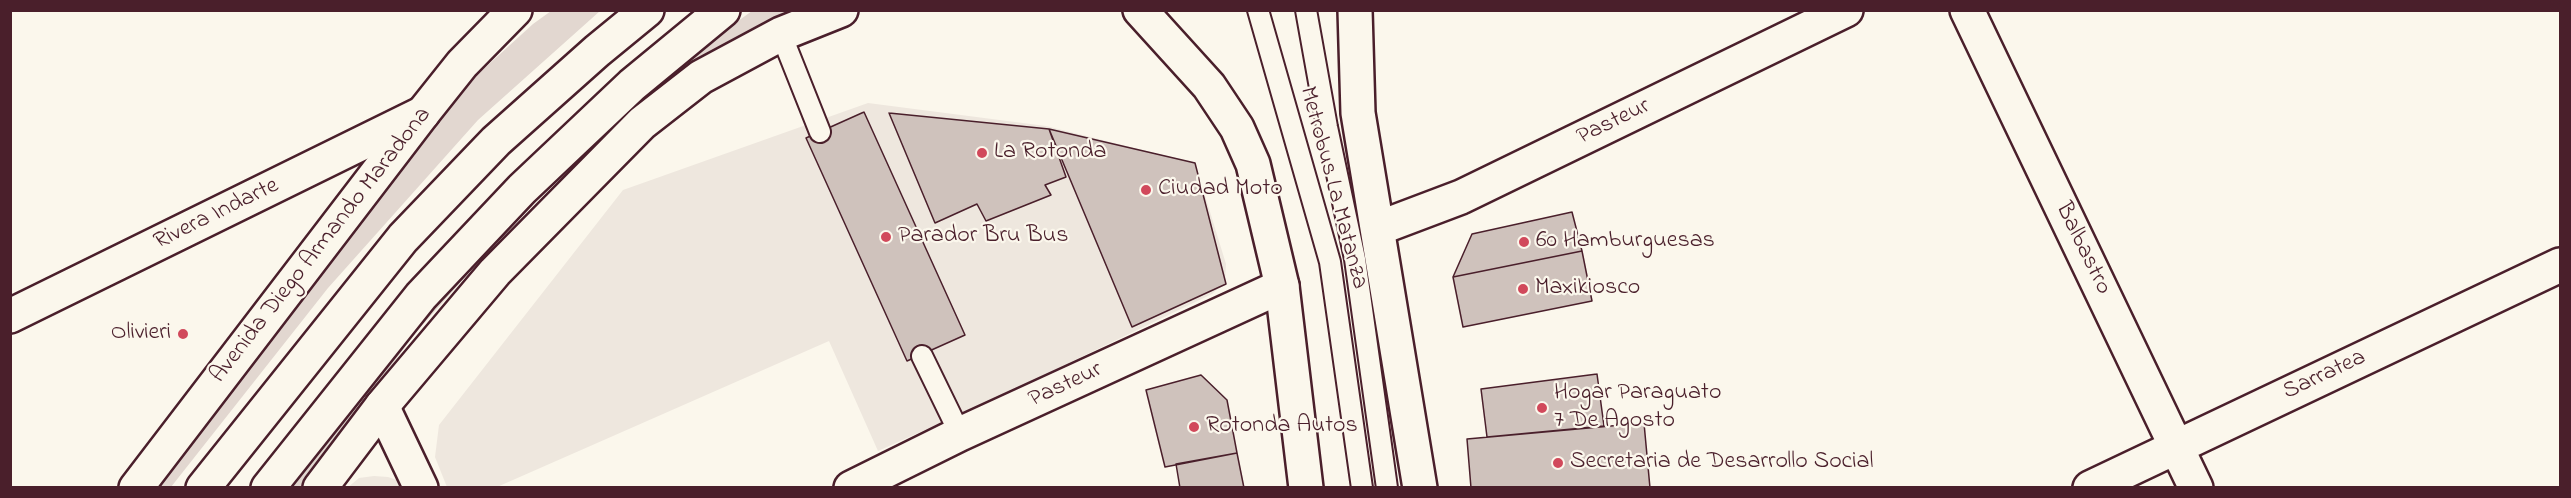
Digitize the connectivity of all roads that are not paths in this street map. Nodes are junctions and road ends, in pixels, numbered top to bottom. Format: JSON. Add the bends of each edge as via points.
{"nodes":[{"id":1,"x":647,"y":10,"type":"edge"},
{"id":2,"x":723,"y":10,"type":"edge"},
{"id":3,"x":841,"y":10,"type":"edge"},
{"id":4,"x":1140,"y":10,"type":"edge"},
{"id":5,"x":1258,"y":10,"type":"edge"},
{"id":6,"x":1306,"y":10,"type":"edge"},
{"id":7,"x":1354,"y":10,"type":"edge"},
{"id":8,"x":1846,"y":10,"type":"edge"},
{"id":9,"x":1967,"y":10,"type":"edge"},
{"id":10,"x":513,"y":11,"type":"edge"},
{"id":11,"x":781,"y":34,"type":"junction"},
{"id":12,"x":423,"y":113,"type":"junction"},
{"id":13,"x":820,"y":132,"type":"dead end"},
{"id":14,"x":1379,"y":228,"type":"junction"},
{"id":15,"x":2560,"y":265,"type":"edge"},
{"id":16,"x":1282,"y":286,"type":"junction"},
{"id":17,"x":10,"y":316,"type":"edge"},
{"id":18,"x":922,"y":356,"type":"dead end"},
{"id":19,"x":382,"y":406,"type":"junction"},
{"id":20,"x":960,"y":434,"type":"junction"},
{"id":21,"x":2177,"y":445,"type":"junction"},
{"id":22,"x":136,"y":488,"type":"edge"},
{"id":23,"x":203,"y":488,"type":"edge"},
{"id":24,"x":267,"y":488,"type":"edge"},
{"id":25,"x":320,"y":488,"type":"edge"},
{"id":26,"x":421,"y":488,"type":"edge"},
{"id":27,"x":851,"y":488,"type":"edge"},
{"id":28,"x":1306,"y":488,"type":"edge"},
{"id":29,"x":1362,"y":488,"type":"edge"},
{"id":30,"x":1387,"y":488,"type":"edge"},
{"id":31,"x":1420,"y":488,"type":"edge"},
{"id":32,"x":2090,"y":488,"type":"edge"},
{"id":33,"x":2196,"y":488,"type":"edge"}],
"edges":[{"from":1,"to":23,"type":"main road","via":[[496,141],[404,238]]},
{"from":2,"to":24,"type":"main road","via":[[632,86],[522,189],[421,296]]},
{"from":3,"to":11,"type":"main road"},
{"from":4,"to":16,"type":"main road","via":[[1209,86],[1237,128],[1253,164]]},
{"from":5,"to":29,"type":"lane","name":"Metrobus La Matanza","via":[[1330,262]]},
{"from":6,"to":30,"type":"lane","name":"Metrobus La Matanza","via":[[1355,259]]},
{"from":7,"to":14,"type":"main road","via":[[1358,113]]},
{"from":8,"to":14,"type":"main road","name":"Pasteur","via":[[1461,197]]},
{"from":9,"to":21,"type":"main road","name":"Balbastro"},
{"from":10,"to":12,"type":"main road","name":"Avenida Diego Armando Maradona","via":[[462,64]]},
{"from":11,"to":13,"type":"lane"},
{"from":11,"to":19,"type":"main road","via":[[701,77],[642,123],[495,272]]},
{"from":12,"to":17,"type":"main road","name":"Rivera Indarte"},
{"from":12,"to":22,"type":"main road","name":"Avenida Diego Armando Maradona"},
{"from":14,"to":31,"type":"main road"},
{"from":15,"to":21,"type":"main road","name":"Sarratea"},
{"from":16,"to":20,"type":"main road","name":"Pasteur"},
{"from":16,"to":28,"type":"main road"},
{"from":18,"to":20,"type":"lane"},
{"from":19,"to":25,"type":"main road"},
{"from":19,"to":26,"type":"main road"},
{"from":20,"to":27,"type":"main road","name":"Pasteur"},
{"from":21,"to":32,"type":"main road","name":"Sarratea"},
{"from":21,"to":33,"type":"main road","name":"Balbastro"}]}
